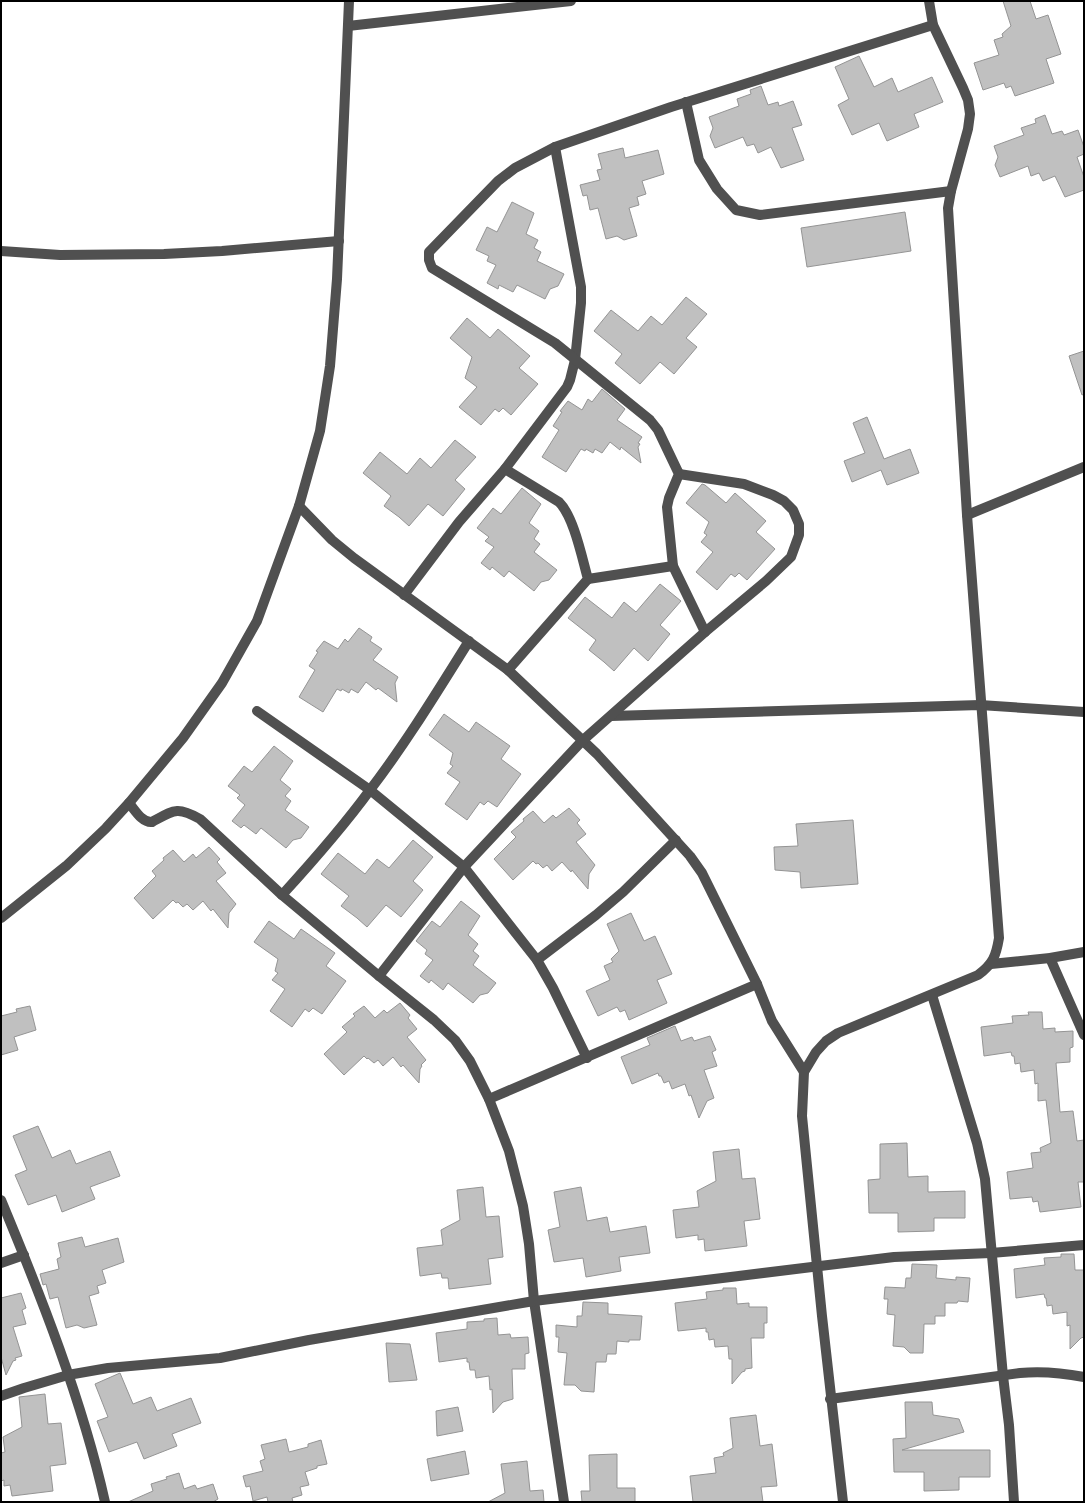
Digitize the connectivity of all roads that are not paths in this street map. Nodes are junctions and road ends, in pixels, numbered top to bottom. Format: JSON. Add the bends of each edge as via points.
{"nodes":[{"id":1,"x":349,"y":1,"type":"edge"},
{"id":2,"x":571,"y":1,"type":"edge"},
{"id":3,"x":929,"y":1,"type":"edge"},
{"id":4,"x":503,"y":5,"type":"edge"},
{"id":5,"x":933,"y":25,"type":"junction"},
{"id":6,"x":348,"y":26,"type":"junction"},
{"id":7,"x":686,"y":102,"type":"junction"},
{"id":8,"x":554,"y":147,"type":"junction"},
{"id":9,"x":951,"y":191,"type":"junction"},
{"id":10,"x":339,"y":240,"type":"junction"},
{"id":11,"x":1,"y":251,"type":"edge"},
{"id":12,"x":575,"y":360,"type":"junction"},
{"id":13,"x":1084,"y":467,"type":"edge"},
{"id":14,"x":505,"y":469,"type":"junction"},
{"id":15,"x":679,"y":474,"type":"junction"},
{"id":16,"x":299,"y":506,"type":"junction"},
{"id":17,"x":967,"y":515,"type":"junction"},
{"id":18,"x":673,"y":566,"type":"junction"},
{"id":19,"x":588,"y":579,"type":"junction"},
{"id":20,"x":404,"y":595,"type":"junction"},
{"id":21,"x":705,"y":632,"type":"junction"},
{"id":22,"x":469,"y":641,"type":"junction"},
{"id":23,"x":508,"y":670,"type":"junction"},
{"id":24,"x":980,"y":705,"type":"junction"},
{"id":25,"x":257,"y":711,"type":"dead end"},
{"id":26,"x":1084,"y":712,"type":"edge"},
{"id":27,"x":611,"y":716,"type":"junction"},
{"id":28,"x":582,"y":741,"type":"junction"},
{"id":29,"x":370,"y":790,"type":"junction"},
{"id":30,"x":129,"y":803,"type":"junction"},
{"id":31,"x":676,"y":840,"type":"junction"},
{"id":32,"x":464,"y":867,"type":"junction"},
{"id":33,"x":282,"y":895,"type":"junction"},
{"id":34,"x":1,"y":918,"type":"edge"},
{"id":35,"x":1084,"y":952,"type":"edge"},
{"id":36,"x":1050,"y":958,"type":"junction"},
{"id":37,"x":537,"y":960,"type":"junction"},
{"id":38,"x":991,"y":964,"type":"junction"},
{"id":39,"x":379,"y":976,"type":"junction"},
{"id":40,"x":757,"y":984,"type":"junction"},
{"id":41,"x":932,"y":995,"type":"junction"},
{"id":42,"x":1084,"y":1035,"type":"edge"},
{"id":43,"x":587,"y":1058,"type":"junction"},
{"id":44,"x":804,"y":1072,"type":"junction"},
{"id":45,"x":489,"y":1099,"type":"junction"},
{"id":46,"x":1,"y":1200,"type":"edge"},
{"id":47,"x":1084,"y":1245,"type":"edge"},
{"id":48,"x":991,"y":1253,"type":"junction"},
{"id":49,"x":24,"y":1255,"type":"junction"},
{"id":50,"x":1,"y":1263,"type":"edge"},
{"id":51,"x":817,"y":1266,"type":"junction"},
{"id":52,"x":534,"y":1301,"type":"junction"},
{"id":53,"x":68,"y":1375,"type":"junction"},
{"id":54,"x":1003,"y":1376,"type":"junction"},
{"id":55,"x":1084,"y":1377,"type":"edge"},
{"id":56,"x":1,"y":1396,"type":"edge"},
{"id":57,"x":830,"y":1399,"type":"junction"},
{"id":58,"x":105,"y":1502,"type":"edge"},
{"id":59,"x":564,"y":1502,"type":"edge"},
{"id":60,"x":843,"y":1502,"type":"edge"},
{"id":61,"x":1014,"y":1502,"type":"edge"}],
"edges":[{"from":1,"to":6,"type":"street"},
{"from":2,"to":4,"type":"street"},
{"from":3,"to":5,"type":"street"},
{"from":4,"to":6,"type":"street"},
{"from":5,"to":7,"type":"street"},
{"from":5,"to":9,"type":"street","via":[[968,100],[970,114]]},
{"from":6,"to":10,"type":"street"},
{"from":7,"to":8,"type":"street"},
{"from":7,"to":9,"type":"street","via":[[698,160],[717,189],[736,210],[760,215]]},
{"from":8,"to":12,"type":"street","via":[[582,287]]},
{"from":8,"to":12,"type":"street","via":[[515,168],[498,181],[428,256],[432,268],[555,343]]},
{"from":9,"to":17,"type":"street","via":[[948,208]]},
{"from":10,"to":11,"type":"street","via":[[164,254],[60,255]]},
{"from":10,"to":16,"type":"street","via":[[330,366],[320,431]]},
{"from":12,"to":14,"type":"street","via":[[567,387]]},
{"from":12,"to":15,"type":"street","via":[[654,424]]},
{"from":13,"to":17,"type":"street"},
{"from":14,"to":19,"type":"street","via":[[564,507]]},
{"from":14,"to":20,"type":"street","via":[[459,522]]},
{"from":15,"to":18,"type":"street","via":[[667,507]]},
{"from":15,"to":21,"type":"street","via":[[744,484],[773,494],[794,510],[799,524],[799,535],[791,557]]},
{"from":16,"to":20,"type":"street","via":[[343,549]]},
{"from":16,"to":30,"type":"street","via":[[257,621],[226,676],[183,738]]},
{"from":17,"to":24,"type":"street"},
{"from":18,"to":19,"type":"street"},
{"from":18,"to":21,"type":"street"},
{"from":19,"to":23,"type":"street"},
{"from":20,"to":22,"type":"street"},
{"from":21,"to":27,"type":"street"},
{"from":22,"to":23,"type":"street"},
{"from":22,"to":29,"type":"street","via":[[414,729]]},
{"from":23,"to":28,"type":"street"},
{"from":24,"to":26,"type":"street"},
{"from":24,"to":27,"type":"street"},
{"from":24,"to":38,"type":"street","via":[[999,938]]},
{"from":25,"to":29,"type":"street"},
{"from":27,"to":28,"type":"street"},
{"from":28,"to":31,"type":"street"},
{"from":28,"to":32,"type":"street"},
{"from":29,"to":32,"type":"street"},
{"from":29,"to":33,"type":"street","via":[[330,842]]},
{"from":30,"to":33,"type":"street","via":[[149,823],[175,810],[200,818]]},
{"from":30,"to":34,"type":"street","via":[[66,866]]},
{"from":31,"to":37,"type":"street","via":[[617,897]]},
{"from":31,"to":40,"type":"street","via":[[702,873]]},
{"from":32,"to":37,"type":"street"},
{"from":32,"to":39,"type":"street"},
{"from":33,"to":39,"type":"street"},
{"from":35,"to":36,"type":"street"},
{"from":36,"to":38,"type":"street"},
{"from":36,"to":42,"type":"street"},
{"from":37,"to":43,"type":"street"},
{"from":38,"to":41,"type":"street","via":[[978,976]]},
{"from":39,"to":45,"type":"street","via":[[455,1040],[470,1061]]},
{"from":40,"to":43,"type":"street"},
{"from":40,"to":44,"type":"street","via":[[772,1021]]},
{"from":41,"to":44,"type":"street","via":[[838,1033],[816,1052]]},
{"from":41,"to":48,"type":"street","via":[[977,1143],[985,1179]]},
{"from":43,"to":45,"type":"street"},
{"from":44,"to":51,"type":"street","via":[[802,1116]]},
{"from":45,"to":52,"type":"street","via":[[508,1151],[523,1206]]},
{"from":46,"to":49,"type":"street"},
{"from":47,"to":48,"type":"street"},
{"from":48,"to":51,"type":"street","via":[[894,1257]]},
{"from":48,"to":54,"type":"street"},
{"from":49,"to":50,"type":"street"},
{"from":49,"to":53,"type":"street"},
{"from":51,"to":52,"type":"street"},
{"from":51,"to":57,"type":"street"},
{"from":52,"to":53,"type":"street","via":[[220,1358],[108,1368]]},
{"from":52,"to":59,"type":"street"},
{"from":53,"to":56,"type":"street"},
{"from":53,"to":58,"type":"street"},
{"from":54,"to":55,"type":"street","via":[[1034,1372]]},
{"from":54,"to":57,"type":"street"},
{"from":54,"to":61,"type":"street"},
{"from":57,"to":60,"type":"street"}]}
